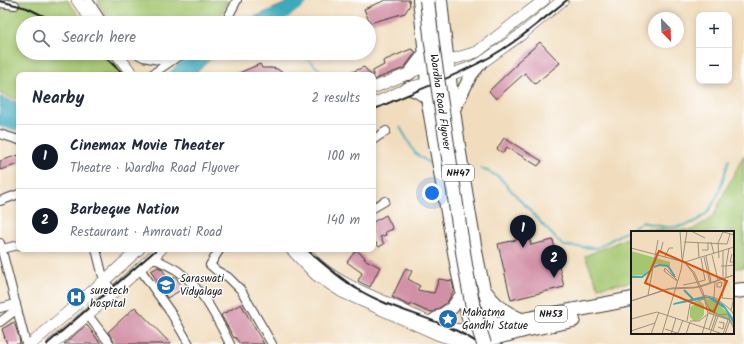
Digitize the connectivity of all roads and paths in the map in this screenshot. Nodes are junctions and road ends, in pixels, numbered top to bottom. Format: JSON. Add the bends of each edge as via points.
{"nodes":[{"id":1,"x":77,"y":0,"type":"edge"},
{"id":2,"x":88,"y":0,"type":"edge"},
{"id":3,"x":237,"y":0,"type":"edge"},
{"id":4,"x":420,"y":0,"type":"edge"},
{"id":5,"x":428,"y":0,"type":"edge"},
{"id":6,"x":435,"y":0,"type":"edge"},
{"id":7,"x":441,"y":0,"type":"edge"},
{"id":8,"x":544,"y":0,"type":"edge"},
{"id":9,"x":563,"y":0,"type":"edge"},
{"id":10,"x":0,"y":3,"type":"edge"},
{"id":11,"x":14,"y":5,"type":"dead end"},
{"id":12,"x":88,"y":16,"type":"edge"},
{"id":13,"x":98,"y":16,"type":"edge"},
{"id":14,"x":229,"y":16,"type":"edge"},
{"id":15,"x":426,"y":52,"type":"junction"},
{"id":16,"x":121,"y":60,"type":"edge"},
{"id":17,"x":159,"y":60,"type":"edge"},
{"id":18,"x":172,"y":60,"type":"edge"},
{"id":19,"x":447,"y":60,"type":"junction"},
{"id":20,"x":169,"y":62,"type":"junction"},
{"id":21,"x":480,"y":64,"type":"junction"},
{"id":22,"x":426,"y":66,"type":"junction"},
{"id":23,"x":131,"y":72,"type":"edge"},
{"id":24,"x":155,"y":72,"type":"edge"},
{"id":25,"x":409,"y":74,"type":"junction"},
{"id":26,"x":449,"y":75,"type":"junction"},
{"id":27,"x":428,"y":83,"type":"junction"},
{"id":28,"x":376,"y":87,"type":"edge"},
{"id":29,"x":408,"y":88,"type":"junction"},
{"id":30,"x":427,"y":98,"type":"junction"},
{"id":31,"x":376,"y":103,"type":"edge"},
{"id":32,"x":454,"y":109,"type":"junction"},
{"id":33,"x":386,"y":131,"type":"dead end"},
{"id":34,"x":0,"y":134,"type":"edge"},
{"id":35,"x":376,"y":138,"type":"edge"},
{"id":36,"x":16,"y":139,"type":"edge"},
{"id":37,"x":16,"y":195,"type":"edge"},
{"id":38,"x":0,"y":201,"type":"edge"},
{"id":39,"x":385,"y":201,"type":"dead end"},
{"id":40,"x":376,"y":206,"type":"edge"},
{"id":41,"x":16,"y":244,"type":"edge"},
{"id":42,"x":1,"y":246,"type":"edge"},
{"id":43,"x":97,"y":252,"type":"edge"},
{"id":44,"x":136,"y":252,"type":"edge"},
{"id":45,"x":159,"y":252,"type":"edge"},
{"id":46,"x":218,"y":252,"type":"edge"},
{"id":47,"x":294,"y":252,"type":"edge"},
{"id":48,"x":307,"y":252,"type":"edge"},
{"id":49,"x":153,"y":258,"type":"junction"},
{"id":50,"x":140,"y":269,"type":"junction"},
{"id":51,"x":744,"y":280,"type":"edge"},
{"id":52,"x":104,"y":281,"type":"junction"},
{"id":53,"x":734,"y":282,"type":"edge"},
{"id":54,"x":744,"y":290,"type":"edge"},
{"id":55,"x":734,"y":291,"type":"edge"},
{"id":56,"x":114,"y":292,"type":"junction"},
{"id":57,"x":486,"y":293,"type":"junction"},
{"id":58,"x":462,"y":294,"type":"junction"},
{"id":59,"x":631,"y":299,"type":"edge"},
{"id":60,"x":16,"y":306,"type":"junction"},
{"id":61,"x":0,"y":308,"type":"edge"},
{"id":62,"x":631,"y":308,"type":"edge"},
{"id":63,"x":88,"y":315,"type":"junction"},
{"id":64,"x":0,"y":322,"type":"edge"},
{"id":65,"x":431,"y":322,"type":"junction"},
{"id":66,"x":523,"y":325,"type":"junction"},
{"id":67,"x":441,"y":340,"type":"edge"},
{"id":68,"x":480,"y":340,"type":"edge"},
{"id":69,"x":26,"y":344,"type":"edge"},
{"id":70,"x":30,"y":344,"type":"edge"},
{"id":71,"x":53,"y":344,"type":"edge"},
{"id":72,"x":110,"y":344,"type":"edge"},
{"id":73,"x":190,"y":344,"type":"edge"},
{"id":74,"x":230,"y":344,"type":"edge"},
{"id":75,"x":272,"y":344,"type":"edge"},
{"id":76,"x":512,"y":344,"type":"edge"}],
"edges":[{"from":1,"to":12,"type":"main road"},
{"from":2,"to":13,"type":"street"},
{"from":3,"to":14,"type":"street"},
{"from":4,"to":15,"type":"main road"},
{"from":5,"to":68,"type":"highway","name":"Wardha Road Flyover","number":"NH47","bridge":true,"via":[[432,44],[465,265]]},
{"from":6,"to":68,"type":"highway","name":"Wardha Road Flyover","number":"NH47","via":[[440,58],[473,274]]},
{"from":7,"to":19,"type":"main road"},
{"from":8,"to":19,"type":"main road","via":[[476,52]]},
{"from":9,"to":21,"type":"main road"},
{"from":10,"to":11,"type":"street"},
{"from":15,"to":22,"type":"main road"},
{"from":15,"to":25,"type":"main road"},
{"from":16,"to":23,"type":"main road"},
{"from":17,"to":20,"type":"street"},
{"from":18,"to":20,"type":"street"},
{"from":19,"to":22,"type":"main road"},
{"from":19,"to":26,"type":"main road"},
{"from":20,"to":24,"type":"street"},
{"from":21,"to":26,"type":"main road"},
{"from":21,"to":32,"type":"main road","via":[[471,75]]},
{"from":22,"to":25,"type":"main road"},
{"from":22,"to":27,"type":"main road"},
{"from":25,"to":28,"type":"main road"},
{"from":26,"to":27,"type":"main road"},
{"from":26,"to":32,"type":"main road"},
{"from":27,"to":29,"type":"main road"},
{"from":27,"to":30,"type":"main road"},
{"from":29,"to":30,"type":"main road"},
{"from":29,"to":31,"type":"main road"},
{"from":30,"to":58,"type":"main road"},
{"from":32,"to":57,"type":"main road","via":[[475,246]]},
{"from":33,"to":35,"type":"street"},
{"from":34,"to":36,"type":"street"},
{"from":37,"to":38,"type":"street"},
{"from":39,"to":40,"type":"street"},
{"from":41,"to":42,"type":"street"},
{"from":42,"to":60,"type":"street"},
{"from":43,"to":52,"type":"street"},
{"from":44,"to":52,"type":"main road"},
{"from":45,"to":49,"type":"main road"},
{"from":46,"to":75,"type":"street","via":[[210,265],[241,290]]},
{"from":47,"to":67,"type":"main road","via":[[316,275],[342,292]]},
{"from":48,"to":65,"type":"main road","via":[[338,280]]},
{"from":49,"to":50,"type":"main road"},
{"from":49,"to":74,"type":"street","via":[[177,270],[194,284],[214,312]]},
{"from":50,"to":56,"type":"main road"},
{"from":50,"to":73,"type":"street"},
{"from":51,"to":53,"type":"highway"},
{"from":52,"to":56,"type":"street"},
{"from":52,"to":70,"type":"main road"},
{"from":54,"to":55,"type":"highway"},
{"from":56,"to":63,"type":"main road"},
{"from":57,"to":66,"type":"highway","via":[[492,302]]},
{"from":57,"to":68,"type":"main road"},
{"from":58,"to":65,"type":"main road","via":[[452,308]]},
{"from":58,"to":68,"type":"main road"},
{"from":59,"to":66,"type":"highway","number":"NH53"},
{"from":60,"to":61,"type":"street"},
{"from":60,"to":64,"type":"street"},
{"from":60,"to":69,"type":"street"},
{"from":62,"to":66,"type":"highway","number":"NH53"},
{"from":63,"to":71,"type":"main road"},
{"from":63,"to":72,"type":"street"},
{"from":65,"to":68,"type":"main road","via":[[456,329]]},
{"from":66,"to":68,"type":"highway","number":"NH53"},
{"from":66,"to":76,"type":"highway"},
{"from":67,"to":68,"type":"main road"}]}
